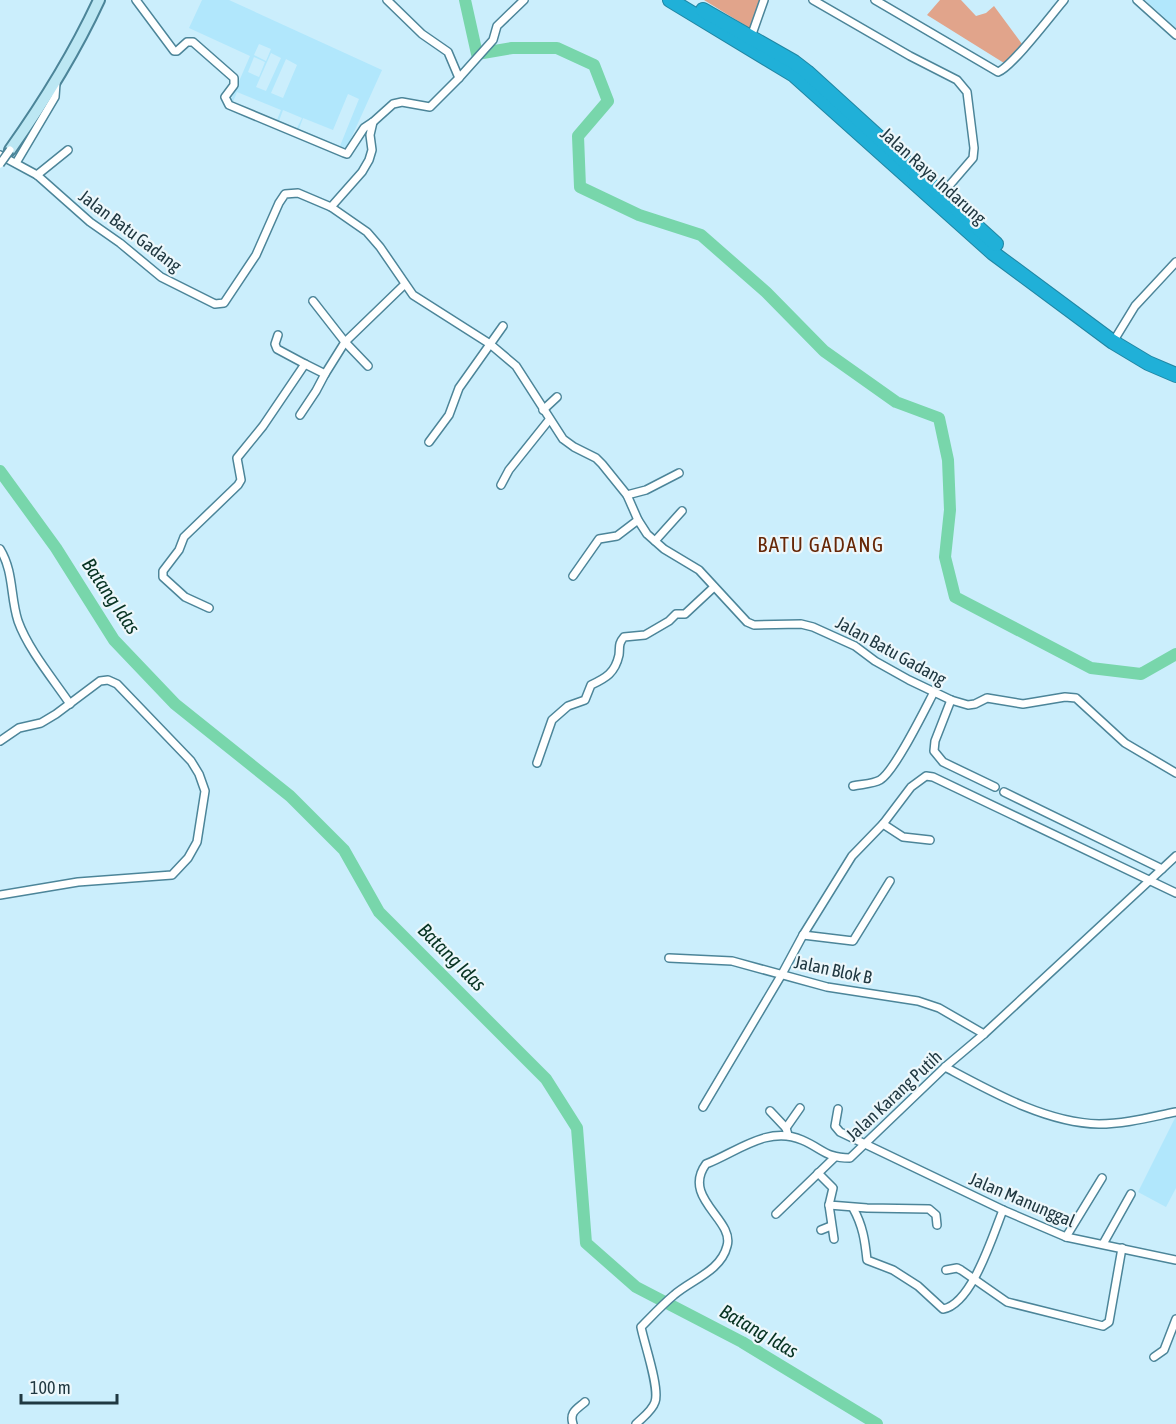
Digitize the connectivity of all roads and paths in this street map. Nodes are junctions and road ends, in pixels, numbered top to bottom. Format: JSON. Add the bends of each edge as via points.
{"nodes":[{"id":1,"x":99,"y":0,"type":"edge"},
{"id":2,"x":136,"y":0,"type":"edge"},
{"id":3,"x":387,"y":0,"type":"edge"},
{"id":4,"x":524,"y":0,"type":"edge"},
{"id":5,"x":764,"y":0,"type":"edge"},
{"id":6,"x":813,"y":0,"type":"edge"},
{"id":7,"x":874,"y":0,"type":"edge"},
{"id":8,"x":1064,"y":0,"type":"edge"},
{"id":9,"x":1137,"y":0,"type":"edge"},
{"id":10,"x":680,"y":1,"type":"edge"},
{"id":11,"x":753,"y":32,"type":"junction"},
{"id":12,"x":1176,"y":35,"type":"edge"},
{"id":13,"x":459,"y":78,"type":"junction"},
{"id":14,"x":57,"y":81,"type":"junction"},
{"id":15,"x":373,"y":122,"type":"junction"},
{"id":16,"x":859,"y":128,"type":"junction"},
{"id":17,"x":68,"y":150,"type":"dead end"},
{"id":18,"x":5,"y":152,"type":"edge"},
{"id":19,"x":16,"y":163,"type":"junction"},
{"id":20,"x":0,"y":164,"type":"edge"},
{"id":21,"x":37,"y":175,"type":"junction"},
{"id":22,"x":942,"y":194,"type":"junction"},
{"id":23,"x":331,"y":207,"type":"junction"},
{"id":24,"x":1176,"y":262,"type":"edge"},
{"id":25,"x":404,"y":285,"type":"junction"},
{"id":26,"x":313,"y":301,"type":"dead end"},
{"id":27,"x":503,"y":326,"type":"dead end"},
{"id":28,"x":278,"y":335,"type":"dead end"},
{"id":29,"x":1115,"y":338,"type":"junction"},
{"id":30,"x":345,"y":342,"type":"junction"},
{"id":31,"x":490,"y":344,"type":"junction"},
{"id":32,"x":305,"y":364,"type":"junction"},
{"id":33,"x":368,"y":366,"type":"dead end"},
{"id":34,"x":1176,"y":367,"type":"edge"},
{"id":35,"x":325,"y":374,"type":"junction"},
{"id":36,"x":1176,"y":375,"type":"edge"},
{"id":37,"x":557,"y":397,"type":"dead end"},
{"id":38,"x":543,"y":410,"type":"junction"},
{"id":39,"x":300,"y":415,"type":"dead end"},
{"id":40,"x":549,"y":420,"type":"junction"},
{"id":41,"x":429,"y":442,"type":"dead end"},
{"id":42,"x":679,"y":473,"type":"dead end"},
{"id":43,"x":501,"y":485,"type":"dead end"},
{"id":44,"x":627,"y":495,"type":"junction"},
{"id":45,"x":682,"y":511,"type":"dead end"},
{"id":46,"x":638,"y":520,"type":"junction"},
{"id":47,"x":655,"y":541,"type":"junction"},
{"id":48,"x":0,"y":549,"type":"edge"},
{"id":49,"x":573,"y":576,"type":"dead end"},
{"id":50,"x":714,"y":587,"type":"junction"},
{"id":51,"x":209,"y":608,"type":"dead end"},
{"id":52,"x":934,"y":692,"type":"junction"},
{"id":53,"x":951,"y":700,"type":"junction"},
{"id":54,"x":70,"y":704,"type":"junction"},
{"id":55,"x":0,"y":741,"type":"edge"},
{"id":56,"x":537,"y":763,"type":"dead end"},
{"id":57,"x":1176,"y":773,"type":"edge"},
{"id":58,"x":853,"y":786,"type":"dead end"},
{"id":59,"x":995,"y":787,"type":"dead end"},
{"id":60,"x":1004,"y":792,"type":"dead end"},
{"id":61,"x":883,"y":824,"type":"junction"},
{"id":62,"x":930,"y":840,"type":"dead end"},
{"id":63,"x":1176,"y":856,"type":"edge"},
{"id":64,"x":1162,"y":869,"type":"junction"},
{"id":65,"x":1150,"y":880,"type":"junction"},
{"id":66,"x":890,"y":881,"type":"dead end"},
{"id":67,"x":1176,"y":893,"type":"edge"},
{"id":68,"x":0,"y":895,"type":"edge"},
{"id":69,"x":803,"y":935,"type":"junction"},
{"id":70,"x":669,"y":958,"type":"dead end"},
{"id":71,"x":782,"y":974,"type":"junction"},
{"id":72,"x":984,"y":1034,"type":"junction"},
{"id":73,"x":945,"y":1067,"type":"junction"},
{"id":74,"x":703,"y":1107,"type":"dead end"},
{"id":75,"x":800,"y":1108,"type":"dead end"},
{"id":76,"x":838,"y":1109,"type":"dead end"},
{"id":77,"x":770,"y":1111,"type":"dead end"},
{"id":78,"x":1176,"y":1112,"type":"edge"},
{"id":79,"x":787,"y":1132,"type":"junction"},
{"id":80,"x":865,"y":1144,"type":"junction"},
{"id":81,"x":834,"y":1158,"type":"junction"},
{"id":82,"x":818,"y":1173,"type":"junction"},
{"id":83,"x":1102,"y":1178,"type":"dead end"},
{"id":84,"x":1131,"y":1194,"type":"dead end"},
{"id":85,"x":829,"y":1205,"type":"junction"},
{"id":86,"x":854,"y":1208,"type":"junction"},
{"id":87,"x":1003,"y":1210,"type":"junction"},
{"id":88,"x":776,"y":1214,"type":"dead end"},
{"id":89,"x":937,"y":1225,"type":"dead end"},
{"id":90,"x":831,"y":1227,"type":"junction"},
{"id":91,"x":821,"y":1230,"type":"dead end"},
{"id":92,"x":1066,"y":1237,"type":"junction"},
{"id":93,"x":834,"y":1239,"type":"dead end"},
{"id":94,"x":1103,"y":1244,"type":"junction"},
{"id":95,"x":1122,"y":1248,"type":"junction"},
{"id":96,"x":1176,"y":1260,"type":"edge"},
{"id":97,"x":946,"y":1270,"type":"dead end"},
{"id":98,"x":975,"y":1279,"type":"junction"},
{"id":99,"x":1176,"y":1319,"type":"edge"},
{"id":100,"x":1154,"y":1357,"type":"dead end"},
{"id":101,"x":585,"y":1402,"type":"dead end"},
{"id":102,"x":573,"y":1424,"type":"edge"},
{"id":103,"x":636,"y":1424,"type":"edge"}],
"edges":[{"from":1,"to":14,"type":"street"},
{"from":2,"to":15,"type":"street","via":[[174,51],[193,42],[234,78],[225,97],[232,106],[346,154],[363,128]]},
{"from":3,"to":13,"type":"street","via":[[422,34],[448,52]]},
{"from":4,"to":13,"type":"street","via":[[497,26],[495,36]]},
{"from":5,"to":11,"type":"street"},
{"from":6,"to":22,"type":"street","via":[[957,80],[966,89],[973,158]]},
{"from":7,"to":8,"type":"street","via":[[998,72]]},
{"from":9,"to":12,"type":"street"},
{"from":10,"to":11,"type":"highway","name":"Jalan Raya Indarung"},
{"from":10,"to":16,"type":"highway","name":"Jalan Raya Indarung","via":[[794,75]]},
{"from":11,"to":16,"type":"highway","name":"Jalan Raya Indarung","via":[[807,72]]},
{"from":13,"to":15,"type":"street","via":[[430,107],[397,102]]},
{"from":14,"to":18,"type":"street"},
{"from":14,"to":19,"type":"street","via":[[55,97]]},
{"from":15,"to":23,"type":"street","via":[[369,160]]},
{"from":16,"to":22,"type":"highway","name":"Jalan Raya Indarung"},
{"from":16,"to":29,"type":"highway","name":"Jalan Raya Indarung","via":[[987,247]]},
{"from":17,"to":21,"type":"street"},
{"from":18,"to":19,"type":"street","name":"Jalan Batu Gadang"},
{"from":18,"to":20,"type":"street","bridge":true},
{"from":19,"to":21,"type":"street","name":"Jalan Batu Gadang"},
{"from":21,"to":23,"type":"street","name":"Jalan Batu Gadang","via":[[84,218],[161,277],[220,304],[228,299],[251,264],[285,194],[298,193]]},
{"from":22,"to":29,"type":"highway","name":"Jalan Raya Indarung","via":[[996,243]]},
{"from":23,"to":25,"type":"street","name":"Jalan Batu Gadang","via":[[374,240]]},
{"from":24,"to":29,"type":"street","via":[[1138,302]]},
{"from":25,"to":30,"type":"street"},
{"from":25,"to":31,"type":"street","name":"Jalan Batu Gadang","via":[[417,299]]},
{"from":26,"to":30,"type":"street"},
{"from":27,"to":31,"type":"street"},
{"from":28,"to":32,"type":"street","via":[[277,349]]},
{"from":29,"to":34,"type":"highway","name":"Jalan Raya Indarung"},
{"from":29,"to":36,"type":"highway","name":"Jalan Raya Indarung","via":[[1148,363]]},
{"from":30,"to":33,"type":"street"},
{"from":30,"to":35,"type":"street"},
{"from":31,"to":38,"type":"street","name":"Jalan Batu Gadang","via":[[516,366]]},
{"from":31,"to":41,"type":"street","via":[[459,388],[449,415]]},
{"from":32,"to":35,"type":"street"},
{"from":32,"to":51,"type":"street","via":[[237,458],[241,480],[238,485],[184,537],[161,573],[180,593]]},
{"from":35,"to":39,"type":"street"},
{"from":37,"to":38,"type":"street"},
{"from":38,"to":40,"type":"street","name":"Jalan Batu Gadang"},
{"from":40,"to":43,"type":"street"},
{"from":40,"to":44,"type":"street","name":"Jalan Batu Gadang","via":[[570,445],[602,464]]},
{"from":42,"to":44,"type":"street"},
{"from":44,"to":46,"type":"street","name":"Jalan Batu Gadang"},
{"from":45,"to":47,"type":"street"},
{"from":46,"to":47,"type":"street","name":"Jalan Batu Gadang"},
{"from":46,"to":49,"type":"street","via":[[615,537],[599,539]]},
{"from":47,"to":50,"type":"street","name":"Jalan Batu Gadang","via":[[695,566]]},
{"from":48,"to":54,"type":"street","via":[[10,568],[21,627]]},
{"from":50,"to":52,"type":"street","name":"Jalan Batu Gadang","via":[[751,624],[813,627],[849,642],[882,666]]},
{"from":50,"to":56,"type":"street","via":[[685,614],[676,614],[642,637],[624,637],[611,675],[591,685],[585,700],[568,706],[552,720]]},
{"from":52,"to":53,"type":"street","name":"Jalan Batu Gadang"},
{"from":52,"to":58,"type":"street","via":[[885,776]]},
{"from":53,"to":57,"type":"street","name":"Jalan Batu Gadang","via":[[972,705],[987,698],[1023,704],[1076,698],[1125,743]]},
{"from":53,"to":59,"type":"street","via":[[934,751],[943,762]]},
{"from":54,"to":55,"type":"street"},
{"from":54,"to":68,"type":"street","via":[[100,681],[112,681],[186,755],[206,791],[196,842],[172,875],[78,882]]},
{"from":60,"to":64,"type":"street"},
{"from":61,"to":62,"type":"street","via":[[903,837]]},
{"from":61,"to":65,"type":"street","via":[[911,787],[929,776]]},
{"from":61,"to":69,"type":"street","via":[[852,856]]},
{"from":63,"to":64,"type":"street","name":"Jalan Karang Putih"},
{"from":64,"to":65,"type":"street","name":"Jalan Karang Putih"},
{"from":65,"to":67,"type":"street"},
{"from":65,"to":72,"type":"street","name":"Jalan Karang Putih"},
{"from":66,"to":69,"type":"street","via":[[853,941]]},
{"from":69,"to":71,"type":"street"},
{"from":70,"to":71,"type":"street","name":"Jalan Blok B","via":[[732,962]]},
{"from":71,"to":72,"type":"street","name":"Jalan Blok B","via":[[827,987],[930,1004]]},
{"from":71,"to":74,"type":"street"},
{"from":72,"to":73,"type":"street","name":"Jalan Karang Putih"},
{"from":73,"to":78,"type":"street","via":[[1046,1114],[1078,1122],[1122,1123]]},
{"from":73,"to":80,"type":"street","name":"Jalan Karang Putih"},
{"from":75,"to":79,"type":"street"},
{"from":76,"to":80,"type":"street","name":"Jalan Manunggal","via":[[836,1130]]},
{"from":77,"to":79,"type":"street"},
{"from":79,"to":81,"type":"street","name":"Jalan Karang Putih"},
{"from":79,"to":103,"type":"street","via":[[760,1139],[706,1164],[700,1171],[699,1183],[705,1200],[727,1235],[728,1246],[714,1266],[671,1298],[641,1327],[656,1397],[652,1409]]},
{"from":80,"to":81,"type":"street","name":"Jalan Karang Putih","via":[[850,1158]]},
{"from":80,"to":87,"type":"street","name":"Jalan Manunggal"},
{"from":81,"to":82,"type":"street"},
{"from":82,"to":85,"type":"street","via":[[833,1188]]},
{"from":82,"to":88,"type":"street"},
{"from":83,"to":92,"type":"street"},
{"from":84,"to":94,"type":"street"},
{"from":85,"to":86,"type":"street"},
{"from":85,"to":90,"type":"street"},
{"from":86,"to":89,"type":"street","via":[[929,1209],[936,1215]]},
{"from":86,"to":98,"type":"street","via":[[863,1229],[867,1260],[893,1269],[940,1308],[950,1307]]},
{"from":87,"to":92,"type":"street","name":"Jalan Manunggal"},
{"from":87,"to":98,"type":"street"},
{"from":90,"to":91,"type":"street"},
{"from":90,"to":93,"type":"street"},
{"from":92,"to":94,"type":"street","name":"Jalan Manunggal"},
{"from":94,"to":95,"type":"street","name":"Jalan Manunggal"},
{"from":95,"to":96,"type":"street","name":"Jalan Manunggal"},
{"from":95,"to":98,"type":"street","via":[[1109,1322],[1103,1326],[1007,1302]]},
{"from":97,"to":98,"type":"street","via":[[957,1268]]},
{"from":99,"to":100,"type":"street","via":[[1164,1350]]},
{"from":101,"to":102,"type":"street","via":[[573,1412]]}]}
